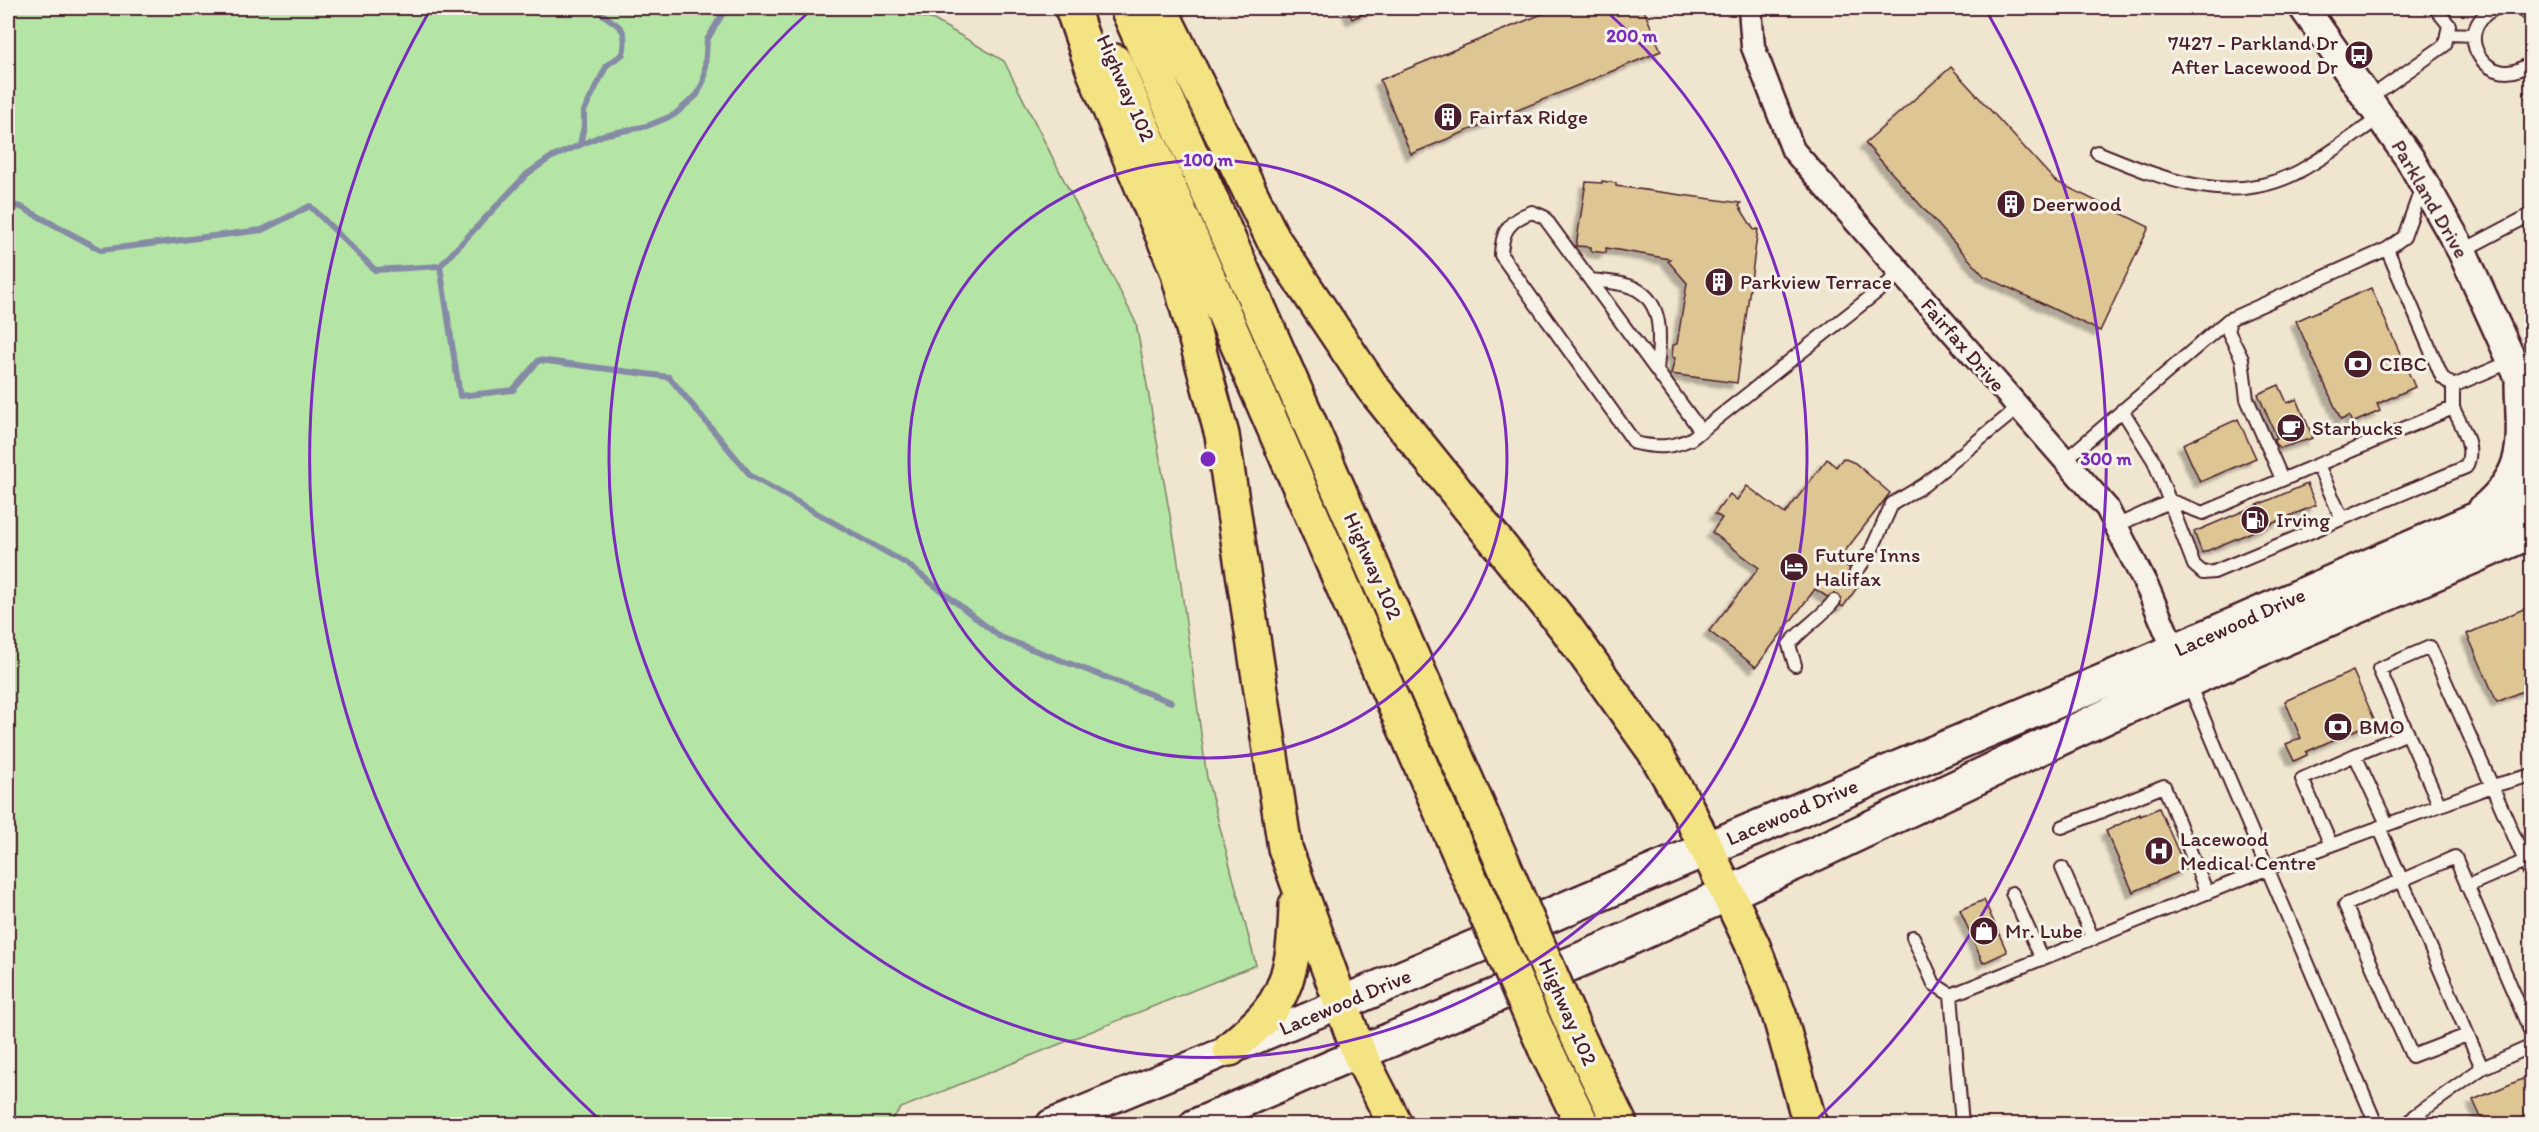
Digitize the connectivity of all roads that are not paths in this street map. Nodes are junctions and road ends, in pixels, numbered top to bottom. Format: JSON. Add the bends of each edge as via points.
{"nodes":[{"id":1,"x":1072,"y":8,"type":"edge"},
{"id":2,"x":1090,"y":8,"type":"edge"},
{"id":3,"x":1127,"y":8,"type":"edge"},
{"id":4,"x":1160,"y":8,"type":"edge"},
{"id":5,"x":1750,"y":8,"type":"edge"},
{"id":6,"x":2304,"y":8,"type":"edge"},
{"id":7,"x":2435,"y":8,"type":"edge"},
{"id":8,"x":2496,"y":8,"type":"edge"},
{"id":9,"x":2518,"y":8,"type":"edge"},
{"id":10,"x":2532,"y":16,"type":"edge"},
{"id":11,"x":2447,"y":34,"type":"junction"},
{"id":12,"x":2474,"y":35,"type":"junction"},
{"id":13,"x":2532,"y":61,"type":"edge"},
{"id":14,"x":2374,"y":108,"type":"junction"},
{"id":15,"x":2097,"y":152,"type":"dead end"},
{"id":16,"x":2424,"y":183,"type":"junction"},
{"id":17,"x":2532,"y":214,"type":"edge"},
{"id":18,"x":2387,"y":249,"type":"junction"},
{"id":19,"x":2462,"y":251,"type":"junction"},
{"id":20,"x":1901,"y":273,"type":"junction"},
{"id":21,"x":1590,"y":280,"type":"junction"},
{"id":22,"x":2228,"y":320,"type":"junction"},
{"id":23,"x":1657,"y":371,"type":"junction"},
{"id":24,"x":2453,"y":386,"type":"junction"},
{"id":25,"x":2524,"y":386,"type":"edge"},
{"id":26,"x":2018,"y":408,"type":"junction"},
{"id":27,"x":2452,"y":408,"type":"junction"},
{"id":28,"x":2122,"y":410,"type":"junction"},
{"id":29,"x":1701,"y":431,"type":"junction"},
{"id":30,"x":2064,"y":460,"type":"junction"},
{"id":31,"x":2318,"y":465,"type":"junction"},
{"id":32,"x":2282,"y":479,"type":"junction"},
{"id":33,"x":2532,"y":495,"type":"edge"},
{"id":34,"x":2171,"y":501,"type":"junction"},
{"id":35,"x":2342,"y":519,"type":"junction"},
{"id":36,"x":2474,"y":519,"type":"junction"},
{"id":37,"x":2118,"y":525,"type":"junction"},
{"id":38,"x":2532,"y":531,"type":"edge"},
{"id":39,"x":2532,"y":549,"type":"edge"},
{"id":40,"x":2481,"y":552,"type":"junction"},
{"id":41,"x":1856,"y":572,"type":"dead end"},
{"id":42,"x":1834,"y":601,"type":"dead end"},
{"id":43,"x":2175,"y":651,"type":"junction"},
{"id":44,"x":1795,"y":665,"type":"dead end"},
{"id":45,"x":2187,"y":681,"type":"junction"},
{"id":46,"x":2408,"y":733,"type":"junction"},
{"id":47,"x":2355,"y":755,"type":"junction"},
{"id":48,"x":2532,"y":775,"type":"edge"},
{"id":49,"x":2492,"y":786,"type":"junction"},
{"id":50,"x":2439,"y":804,"type":"junction"},
{"id":51,"x":2383,"y":826,"type":"junction"},
{"id":52,"x":2062,"y":827,"type":"dead end"},
{"id":53,"x":2331,"y":845,"type":"junction"},
{"id":54,"x":1707,"y":848,"type":"junction"},
{"id":55,"x":2525,"y":861,"type":"junction"},
{"id":56,"x":2062,"y":868,"type":"dead end"},
{"id":57,"x":2269,"y":868,"type":"junction"},
{"id":58,"x":2532,"y":877,"type":"edge"},
{"id":59,"x":2401,"y":881,"type":"junction"},
{"id":60,"x":2468,"y":886,"type":"junction"},
{"id":61,"x":1297,"y":888,"type":"junction"},
{"id":62,"x":1728,"y":892,"type":"junction"},
{"id":63,"x":2012,"y":893,"type":"dead end"},
{"id":64,"x":2208,"y":893,"type":"junction"},
{"id":65,"x":1913,"y":937,"type":"dead end"},
{"id":66,"x":2093,"y":939,"type":"junction"},
{"id":67,"x":2042,"y":959,"type":"junction"},
{"id":68,"x":1951,"y":995,"type":"junction"},
{"id":69,"x":1340,"y":1004,"type":"junction"},
{"id":70,"x":2467,"y":1035,"type":"junction"},
{"id":71,"x":2532,"y":1035,"type":"edge"},
{"id":72,"x":2532,"y":1046,"type":"edge"},
{"id":73,"x":1230,"y":1050,"type":"junction"},
{"id":74,"x":1359,"y":1053,"type":"junction"},
{"id":75,"x":2482,"y":1068,"type":"junction"},
{"id":76,"x":1051,"y":1125,"type":"edge"},
{"id":77,"x":1194,"y":1125,"type":"edge"},
{"id":78,"x":1395,"y":1125,"type":"edge"},
{"id":79,"x":1581,"y":1125,"type":"edge"},
{"id":80,"x":1620,"y":1125,"type":"edge"},
{"id":81,"x":1810,"y":1125,"type":"edge"},
{"id":82,"x":1962,"y":1125,"type":"edge"},
{"id":83,"x":2376,"y":1125,"type":"edge"},
{"id":84,"x":2408,"y":1125,"type":"edge"}],
"edges":[{"from":1,"to":61,"type":"highway","via":[[1094,72],[1177,270],[1222,435],[1285,848]]},
{"from":2,"to":79,"type":"highway","name":"Highway 102","bridge":true},
{"from":3,"to":80,"type":"highway","name":"Highway 102","bridge":true,"via":[[1575,1031]]},
{"from":4,"to":54,"type":"highway","via":[[1273,239],[1372,387],[1567,629],[1647,742]]},
{"from":5,"to":20,"type":"street","name":"Fairfax Drive","via":[[1753,47],[1793,150]]},
{"from":6,"to":14,"type":"street","name":"Parkland Drive"},
{"from":7,"to":11,"type":"lane","via":[[2449,25]]},
{"from":8,"to":12,"type":"lane","via":[[2481,18]]},
{"from":9,"to":10,"type":"lane"},
{"from":11,"to":12,"type":"lane"},
{"from":11,"to":14,"type":"lane","via":[[2445,45]]},
{"from":12,"to":13,"type":"lane","via":[[2477,53],[2489,68],[2517,71]]},
{"from":14,"to":15,"type":"lane","via":[[2294,174],[2265,185],[2231,190],[2166,180]]},
{"from":14,"to":16,"type":"street","name":"Parkland Drive"},
{"from":16,"to":18,"type":"lane","via":[[2404,237]]},
{"from":16,"to":19,"type":"street","name":"Parkland Drive"},
{"from":17,"to":19,"type":"lane"},
{"from":18,"to":22,"type":"lane"},
{"from":18,"to":24,"type":"lane","via":[[2442,377]]},
{"from":19,"to":25,"type":"street","name":"Parkland Drive"},
{"from":20,"to":26,"type":"street","name":"Fairfax Drive"},
{"from":20,"to":29,"type":"lane"},
{"from":21,"to":23,"type":"lane"},
{"from":21,"to":23,"type":"lane","via":[[1637,289],[1648,300],[1658,315]]},
{"from":21,"to":29,"type":"lane","via":[[1544,217],[1532,212],[1521,216],[1502,237],[1501,255],[1635,443],[1671,448]]},
{"from":22,"to":28,"type":"lane"},
{"from":22,"to":32,"type":"lane","via":[[2229,333],[2242,359],[2247,399]]},
{"from":23,"to":29,"type":"lane"},
{"from":24,"to":25,"type":"lane"},
{"from":24,"to":27,"type":"lane"},
{"from":25,"to":36,"type":"main road","via":[[2523,439],[2517,471],[2503,494]]},
{"from":26,"to":30,"type":"street","name":"Fairfax Drive"},
{"from":26,"to":41,"type":"lane","via":[[1924,485],[1892,504],[1871,551]]},
{"from":27,"to":31,"type":"lane"},
{"from":27,"to":35,"type":"lane","via":[[2469,444],[2471,458],[2466,467]]},
{"from":28,"to":30,"type":"lane"},
{"from":28,"to":34,"type":"lane","via":[[2154,461]]},
{"from":30,"to":37,"type":"street","name":"Fairfax Drive"},
{"from":31,"to":32,"type":"lane"},
{"from":31,"to":35,"type":"lane"},
{"from":32,"to":34,"type":"lane","via":[[2203,513]]},
{"from":33,"to":36,"type":"main road","name":"Lacewood Drive"},
{"from":34,"to":35,"type":"lane","via":[[2194,565],[2203,573],[2214,572]]},
{"from":34,"to":37,"type":"lane"},
{"from":36,"to":43,"type":"main road","name":"Lacewood Drive"},
{"from":37,"to":43,"type":"street","name":"Fairfax Drive"},
{"from":38,"to":40,"type":"main road","name":"Lacewood Drive"},
{"from":39,"to":40,"type":"main road"},
{"from":40,"to":45,"type":"main road","name":"Lacewood Drive"},
{"from":42,"to":44,"type":"lane","via":[[1789,645]]},
{"from":43,"to":45,"type":"street","name":"Fairfax Drive"},
{"from":43,"to":54,"type":"main road","name":"Lacewood Drive"},
{"from":45,"to":57,"type":"lane"},
{"from":45,"to":62,"type":"main road","name":"Lacewood Drive"},
{"from":46,"to":47,"type":"lane"},
{"from":46,"to":49,"type":"lane","via":[[2379,669],[2430,648]]},
{"from":46,"to":50,"type":"lane"},
{"from":47,"to":51,"type":"lane"},
{"from":47,"to":53,"type":"lane","via":[[2302,779]]},
{"from":48,"to":49,"type":"lane"},
{"from":49,"to":50,"type":"lane"},
{"from":49,"to":55,"type":"lane"},
{"from":50,"to":51,"type":"lane"},
{"from":51,"to":53,"type":"lane"},
{"from":51,"to":59,"type":"lane"},
{"from":52,"to":64,"type":"lane","via":[[2164,786]]},
{"from":53,"to":57,"type":"lane"},
{"from":54,"to":62,"type":"highway"},
{"from":54,"to":69,"type":"main road","name":"Lacewood Drive"},
{"from":55,"to":58,"type":"lane"},
{"from":55,"to":60,"type":"lane"},
{"from":56,"to":66,"type":"lane"},
{"from":57,"to":64,"type":"lane"},
{"from":57,"to":83,"type":"lane"},
{"from":59,"to":60,"type":"lane","via":[[2455,857]]},
{"from":59,"to":70,"type":"lane"},
{"from":59,"to":70,"type":"lane","via":[[2345,905],[2412,1056]]},
{"from":60,"to":71,"type":"lane"},
{"from":61,"to":69,"type":"highway"},
{"from":61,"to":73,"type":"highway","via":[[1294,953],[1281,989],[1268,1013]]},
{"from":62,"to":74,"type":"main road","name":"Lacewood Drive","via":[[1525,984]]},
{"from":62,"to":81,"type":"highway","via":[[1779,1014]]},
{"from":63,"to":67,"type":"lane"},
{"from":64,"to":66,"type":"lane"},
{"from":65,"to":68,"type":"lane","via":[[1934,984]]},
{"from":66,"to":67,"type":"lane"},
{"from":67,"to":68,"type":"lane"},
{"from":68,"to":82,"type":"lane"},
{"from":69,"to":73,"type":"street","name":"Lacewood Drive"},
{"from":69,"to":74,"type":"highway"},
{"from":70,"to":75,"type":"lane"},
{"from":72,"to":75,"type":"lane"},
{"from":73,"to":76,"type":"street","name":"Lacewood Drive"},
{"from":74,"to":77,"type":"street","name":"Lacewood Drive"},
{"from":74,"to":78,"type":"highway"},
{"from":75,"to":84,"type":"lane"}]}
